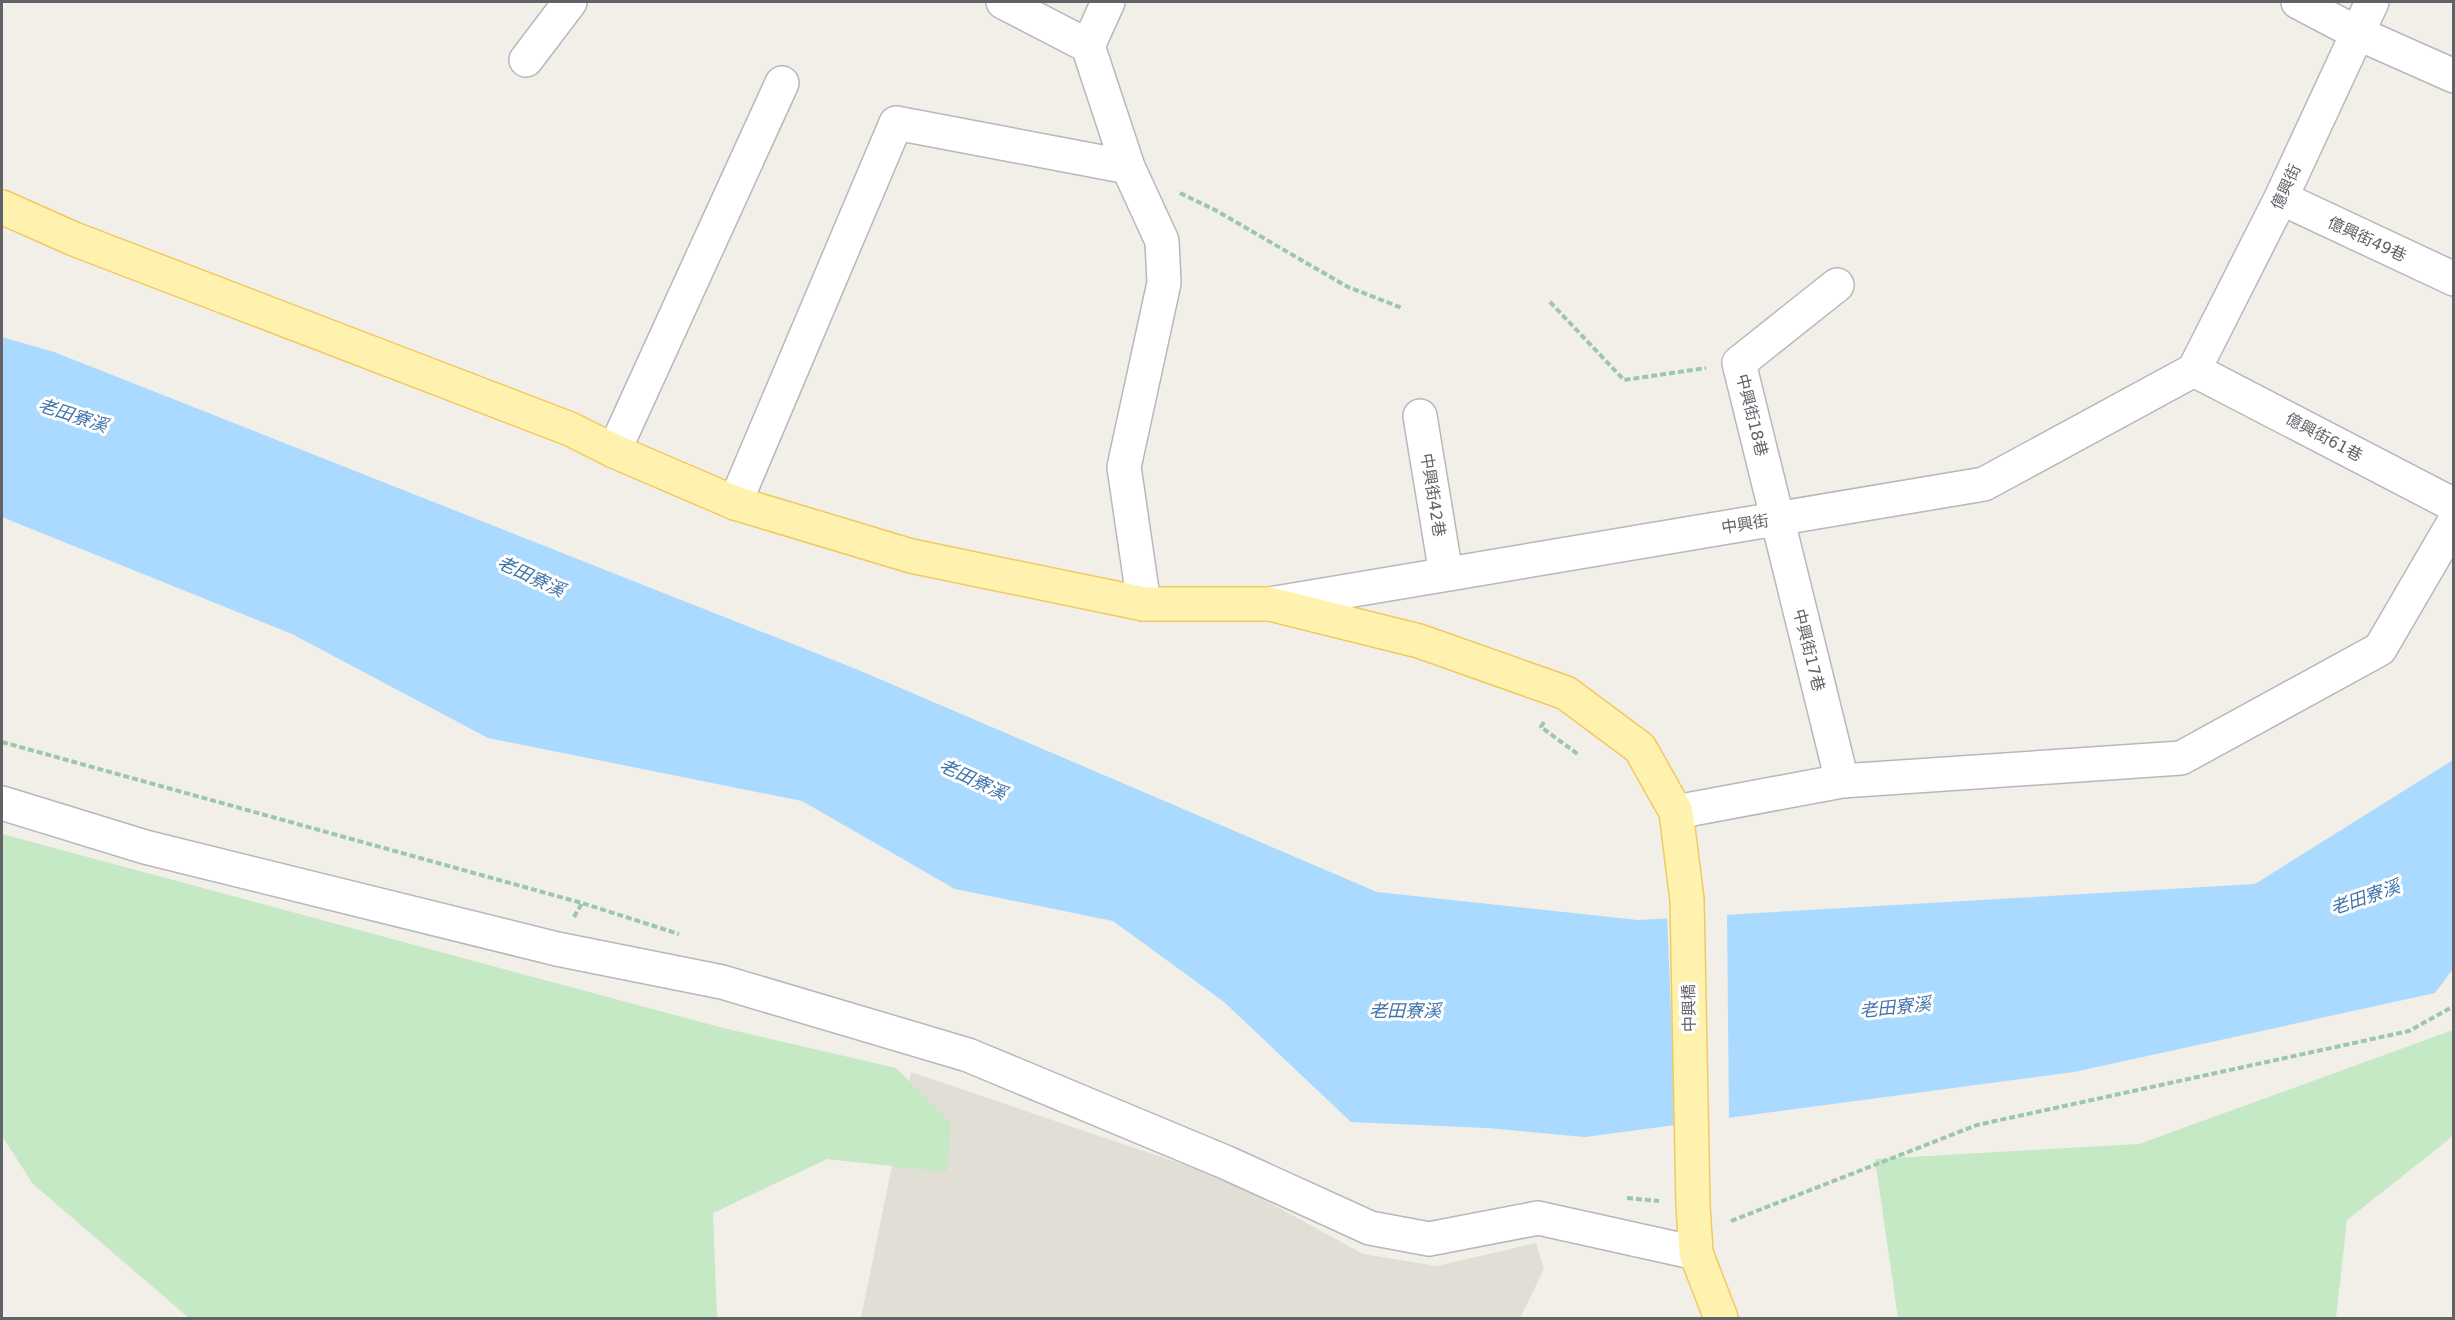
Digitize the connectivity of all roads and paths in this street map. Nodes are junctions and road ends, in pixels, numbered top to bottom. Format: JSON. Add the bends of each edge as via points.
{"nodes":[{"id":1,"x":570,"y":2,"type":"edge"},
{"id":2,"x":1003,"y":2,"type":"edge"},
{"id":3,"x":1108,"y":2,"type":"edge"},
{"id":4,"x":2298,"y":2,"type":"edge"},
{"id":5,"x":2372,"y":2,"type":"edge"},
{"id":6,"x":2357,"y":33,"type":"junction"},
{"id":7,"x":1088,"y":46,"type":"junction"},
{"id":8,"x":526,"y":60,"type":"dead end"},
{"id":9,"x":2454,"y":76,"type":"edge"},
{"id":10,"x":782,"y":83,"type":"dead end"},
{"id":11,"x":1128,"y":167,"type":"junction"},
{"id":12,"x":1176,"y":191,"type":"dead end"},
{"id":13,"x":2281,"y":198,"type":"junction"},
{"id":14,"x":2,"y":207,"type":"edge"},
{"id":15,"x":2454,"y":279,"type":"edge"},
{"id":16,"x":1837,"y":285,"type":"dead end"},
{"id":17,"x":1550,"y":302,"type":"dead end"},
{"id":18,"x":1402,"y":308,"type":"dead end"},
{"id":19,"x":1739,"y":363,"type":"junction"},
{"id":20,"x":2194,"y":370,"type":"junction"},
{"id":21,"x":1420,"y":416,"type":"dead end"},
{"id":22,"x":614,"y":451,"type":"junction"},
{"id":23,"x":735,"y":503,"type":"junction"},
{"id":24,"x":2454,"y":505,"type":"edge"},
{"id":25,"x":1777,"y":519,"type":"junction"},
{"id":26,"x":2454,"y":522,"type":"edge"},
{"id":27,"x":1446,"y":574,"type":"junction"},
{"id":28,"x":1144,"y":604,"type":"junction"},
{"id":29,"x":1270,"y":604,"type":"junction"},
{"id":30,"x":1548,"y":717,"type":"dead end"},
{"id":31,"x":1579,"y":755,"type":"dead end"},
{"id":32,"x":1842,"y":781,"type":"junction"},
{"id":33,"x":2,"y":803,"type":"edge"},
{"id":34,"x":1676,"y":812,"type":"junction"},
{"id":35,"x":2454,"y":1006,"type":"edge"},
{"id":36,"x":1695,"y":1231,"type":"junction"},
{"id":37,"x":1720,"y":1318,"type":"edge"}],
"edges":[{"from":1,"to":8,"type":"street"},
{"from":2,"to":7,"type":"street"},
{"from":3,"to":7,"type":"street"},
{"from":4,"to":6,"type":"street"},
{"from":5,"to":6,"type":"street","name":"億興街"},
{"from":6,"to":9,"type":"street"},
{"from":6,"to":13,"type":"street","name":"億興街"},
{"from":7,"to":11,"type":"street"},
{"from":10,"to":22,"type":"street"},
{"from":11,"to":23,"type":"street","via":[[896,123]]},
{"from":11,"to":28,"type":"street","via":[[1162,241],[1164,283],[1124,467]]},
{"from":12,"to":18,"type":"path","via":[[1348,287]]},
{"from":13,"to":15,"type":"street","name":"億興街49巷"},
{"from":13,"to":20,"type":"street","name":"億興街"},
{"from":14,"to":22,"type":"main road","via":[[74,239],[570,429]]},
{"from":16,"to":19,"type":"street","name":"中興街18巷"},
{"from":17,"to":19,"type":"path","via":[[1624,381]]},
{"from":19,"to":25,"type":"street","name":"中興街18巷"},
{"from":20,"to":24,"type":"street","name":"億興街61巷"},
{"from":20,"to":25,"type":"street","name":"中興街","via":[[1984,484]]},
{"from":21,"to":27,"type":"street","name":"中興街42巷"},
{"from":22,"to":23,"type":"main road"},
{"from":23,"to":28,"type":"main road","via":[[911,556]]},
{"from":25,"to":27,"type":"street","name":"中興街"},
{"from":25,"to":32,"type":"street","name":"中興街17巷"},
{"from":26,"to":32,"type":"street","via":[[2380,649],[2181,758]]},
{"from":27,"to":29,"type":"street","name":"中興街"},
{"from":28,"to":29,"type":"main road"},
{"from":29,"to":34,"type":"main road","via":[[1419,641],[1566,693],[1640,748]]},
{"from":30,"to":31,"type":"path","via":[[1541,727]]},
{"from":32,"to":34,"type":"street"},
{"from":33,"to":36,"type":"street","via":[[191,859],[557,949],[722,982],[968,1055],[1225,1162],[1370,1228],[1429,1239],[1538,1218]]},
{"from":34,"to":36,"type":"main road","name":"中興橋","via":[[1687,900]]},
{"from":35,"to":36,"type":"path","via":[[2409,1031],[1977,1125]]},
{"from":36,"to":37,"type":"main road","name":"中興橋"}]}
